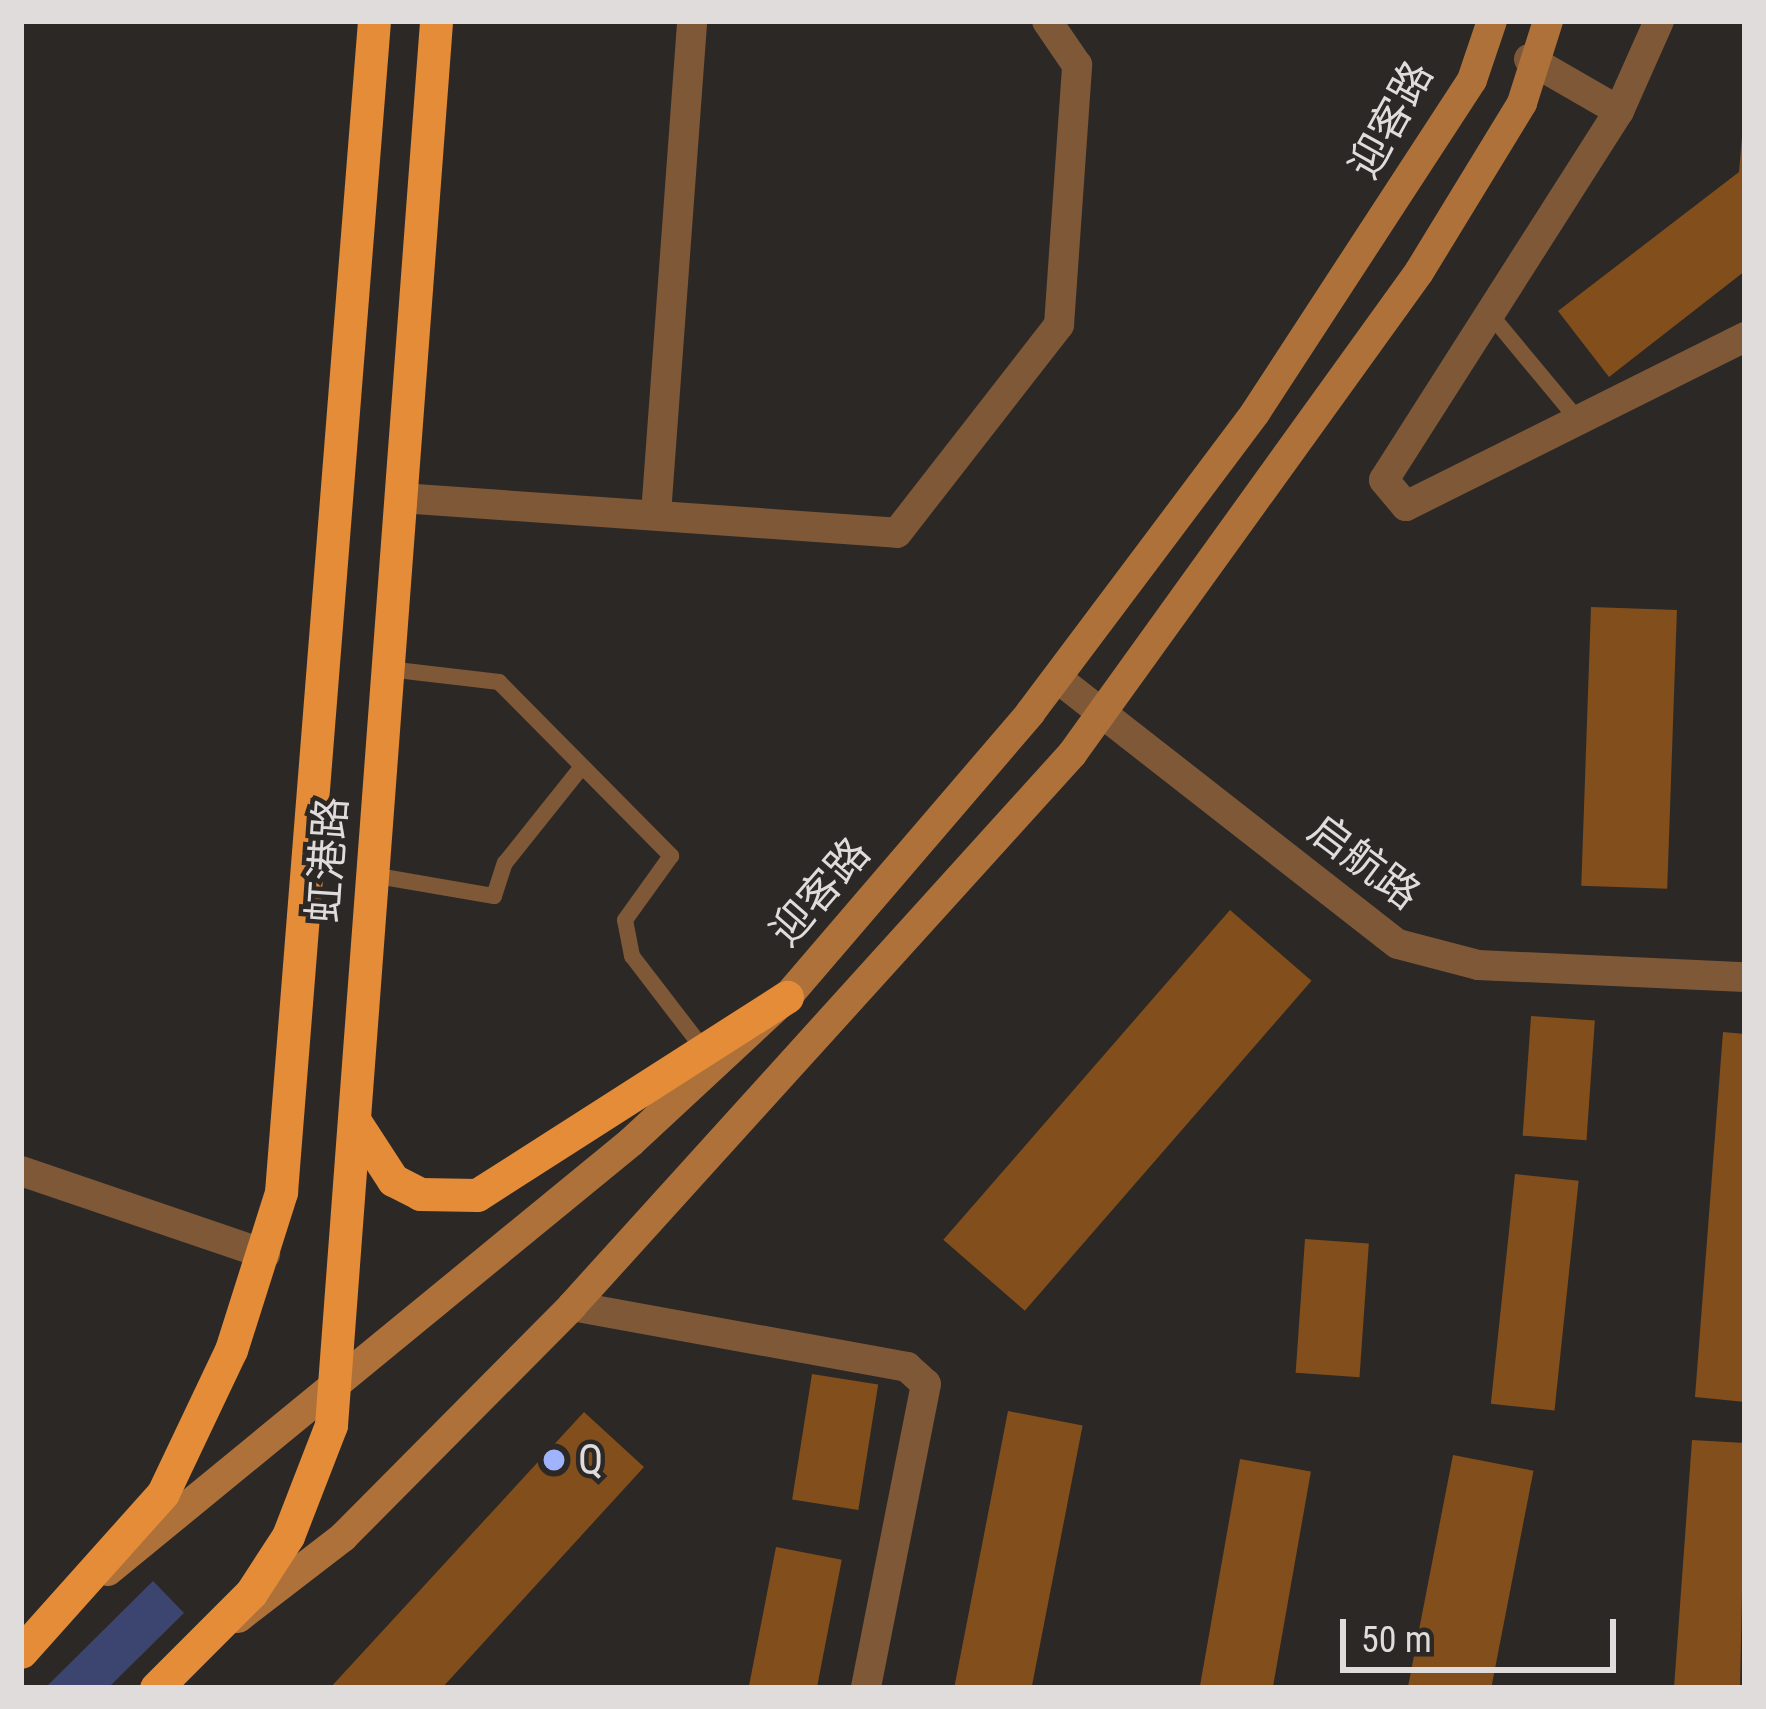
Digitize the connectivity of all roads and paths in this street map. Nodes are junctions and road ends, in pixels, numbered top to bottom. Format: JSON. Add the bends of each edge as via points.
{"nodes":[{"id":1,"x":374,"y":21,"type":"edge"},
{"id":2,"x":436,"y":21,"type":"edge"},
{"id":3,"x":692,"y":21,"type":"edge"},
{"id":4,"x":1047,"y":21,"type":"edge"},
{"id":5,"x":1492,"y":21,"type":"edge"},
{"id":6,"x":1548,"y":21,"type":"edge"},
{"id":7,"x":1659,"y":21,"type":"edge"},
{"id":8,"x":1529,"y":59,"type":"junction"},
{"id":9,"x":1619,"y":111,"type":"junction"},
{"id":10,"x":1490,"y":314,"type":"junction"},
{"id":11,"x":1745,"y":337,"type":"edge"},
{"id":12,"x":1578,"y":420,"type":"junction"},
{"id":13,"x":401,"y":498,"type":"junction"},
{"id":14,"x":656,"y":514,"type":"junction"},
{"id":15,"x":388,"y":668,"type":"junction"},
{"id":16,"x":1058,"y":678,"type":"junction"},
{"id":17,"x":1103,"y":713,"type":"junction"},
{"id":18,"x":580,"y":769,"type":"junction"},
{"id":19,"x":372,"y":875,"type":"junction"},
{"id":20,"x":1745,"y":977,"type":"edge"},
{"id":21,"x":787,"y":998,"type":"junction"},
{"id":22,"x":705,"y":1051,"type":"junction"},
{"id":23,"x":354,"y":1112,"type":"junction"},
{"id":24,"x":21,"y":1172,"type":"edge"},
{"id":25,"x":265,"y":1254,"type":"junction"},
{"id":26,"x":572,"y":1306,"type":"junction"},
{"id":27,"x":334,"y":1386,"type":"junction"},
{"id":28,"x":76,"y":1597,"type":"junction"},
{"id":29,"x":21,"y":1652,"type":"edge"},
{"id":30,"x":184,"y":1660,"type":"junction"},
{"id":31,"x":156,"y":1688,"type":"edge"},
{"id":32,"x":866,"y":1688,"type":"edge"}],
"edges":[{"from":1,"to":25,"type":"highway","name":"虹港路","via":[[289,1149]]},
{"from":2,"to":13,"type":"highway","name":"虹港路"},
{"from":3,"to":14,"type":"street"},
{"from":4,"to":14,"type":"street","via":[[1077,65],[1059,325],[896,533]]},
{"from":5,"to":16,"type":"main road","name":"迎客路","via":[[1472,80],[1378,233]]},
{"from":6,"to":8,"type":"main road"},
{"from":7,"to":9,"type":"street"},
{"from":8,"to":9,"type":"street"},
{"from":8,"to":17,"type":"main road","via":[[1522,104],[1419,272]]},
{"from":9,"to":10,"type":"street"},
{"from":10,"to":12,"type":"lane"},
{"from":10,"to":12,"type":"street","via":[[1384,480],[1406,506]]},
{"from":11,"to":12,"type":"street"},
{"from":13,"to":14,"type":"street"},
{"from":13,"to":15,"type":"highway","name":"虹港路"},
{"from":15,"to":18,"type":"lane","via":[[499,682]]},
{"from":15,"to":19,"type":"highway","name":"虹港路"},
{"from":16,"to":17,"type":"street","name":"启航路"},
{"from":16,"to":21,"type":"main road","name":"迎客路"},
{"from":17,"to":20,"type":"street","name":"启航路","via":[[1417,951],[1478,965]]},
{"from":17,"to":26,"type":"main road","via":[[886,970]]},
{"from":18,"to":19,"type":"lane","via":[[505,863],[494,896]]},
{"from":18,"to":22,"type":"lane","via":[[671,856],[625,920],[632,956]]},
{"from":19,"to":23,"type":"highway","name":"虹港路"},
{"from":21,"to":22,"type":"highway"},
{"from":21,"to":27,"type":"main road","name":"迎客路","via":[[631,1142]]},
{"from":22,"to":23,"type":"highway","via":[[477,1195],[420,1194],[393,1180],[359,1142]]},
{"from":23,"to":27,"type":"highway","name":"虹港路"},
{"from":24,"to":25,"type":"street"},
{"from":25,"to":28,"type":"highway","name":"虹港路","via":[[164,1492]]},
{"from":26,"to":30,"type":"main road","via":[[344,1537]]},
{"from":26,"to":32,"type":"street","via":[[908,1366],[926,1384]]},
{"from":27,"to":28,"type":"main road","name":"迎客路"},
{"from":27,"to":30,"type":"highway","name":"虹港路","via":[[331,1425],[288,1536]]},
{"from":28,"to":29,"type":"highway","name":"迎客路"},
{"from":30,"to":31,"type":"highway"}]}
